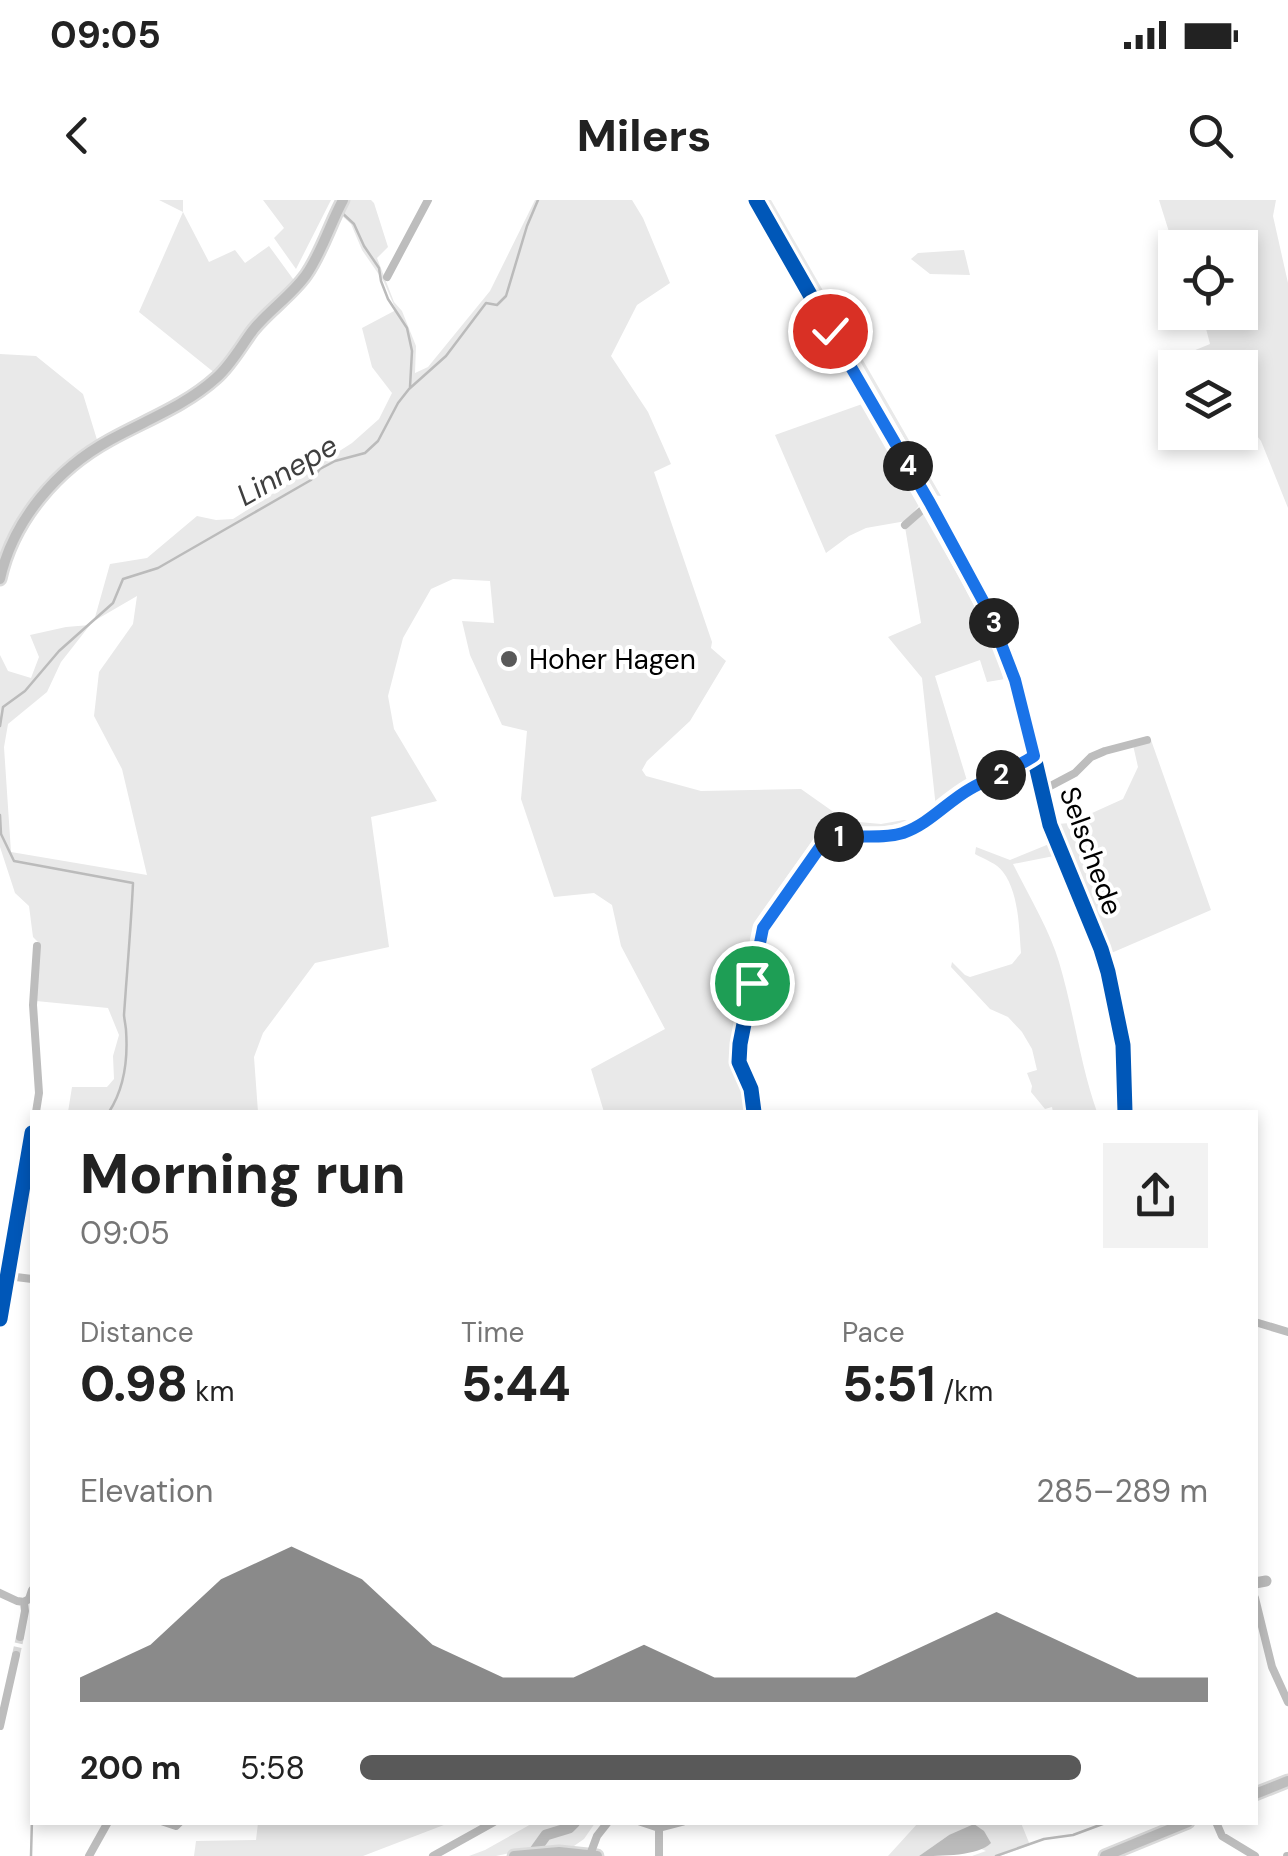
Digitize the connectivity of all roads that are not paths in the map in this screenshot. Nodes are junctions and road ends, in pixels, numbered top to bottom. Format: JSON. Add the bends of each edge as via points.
{"nodes":[{"id":1,"x":428,"y":200,"type":"edge"},
{"id":2,"x":756,"y":200,"type":"edge"},
{"id":3,"x":340,"y":207,"type":"edge"},
{"id":4,"x":387,"y":277,"type":"dead end"},
{"id":5,"x":930,"y":503,"type":"junction"},
{"id":6,"x":905,"y":525,"type":"dead end"},
{"id":7,"x":0,"y":579,"type":"edge"},
{"id":8,"x":1148,"y":740,"type":"dead end"},
{"id":9,"x":1034,"y":756,"type":"junction"},
{"id":10,"x":1041,"y":790,"type":"junction"},
{"id":11,"x":37,"y":946,"type":"dead end"},
{"id":12,"x":36,"y":1110,"type":"edge"},
{"id":13,"x":754,"y":1110,"type":"edge"},
{"id":14,"x":1125,"y":1110,"type":"edge"},
{"id":15,"x":30,"y":1145,"type":"edge"},
{"id":16,"x":8,"y":1276,"type":"junction"},
{"id":17,"x":30,"y":1278,"type":"edge"},
{"id":18,"x":0,"y":1320,"type":"edge"},
{"id":19,"x":1258,"y":1323,"type":"edge"},
{"id":20,"x":1288,"y":1332,"type":"edge"},
{"id":21,"x":0,"y":1593,"type":"edge"},
{"id":22,"x":30,"y":1596,"type":"edge"},
{"id":23,"x":24,"y":1602,"type":"junction"},
{"id":24,"x":1258,"y":1611,"type":"edge"},
{"id":25,"x":20,"y":1636,"type":"tunnel mouth"},
{"id":26,"x":1266,"y":1646,"type":"junction"},
{"id":27,"x":1258,"y":1647,"type":"edge"},
{"id":28,"x":16,"y":1655,"type":"tunnel mouth"},
{"id":29,"x":1288,"y":1702,"type":"edge"},
{"id":30,"x":0,"y":1726,"type":"edge"},
{"id":31,"x":1288,"y":1781,"type":"edge"},
{"id":32,"x":1258,"y":1793,"type":"edge"},
{"id":33,"x":106,"y":1825,"type":"edge"},
{"id":34,"x":489,"y":1825,"type":"edge"},
{"id":35,"x":605,"y":1825,"type":"edge"},
{"id":36,"x":650,"y":1825,"type":"edge"},
{"id":37,"x":670,"y":1825,"type":"edge"},
{"id":38,"x":1150,"y":1825,"type":"edge"},
{"id":39,"x":1181,"y":1825,"type":"edge"},
{"id":40,"x":1217,"y":1825,"type":"edge"},
{"id":41,"x":659,"y":1828,"type":"junction"},
{"id":42,"x":1154,"y":1837,"type":"junction"},
{"id":43,"x":593,"y":1855,"type":"edge"},
{"id":44,"x":90,"y":1856,"type":"edge"},
{"id":45,"x":434,"y":1856,"type":"edge"},
{"id":46,"x":516,"y":1856,"type":"edge"},
{"id":47,"x":659,"y":1856,"type":"edge"},
{"id":48,"x":1105,"y":1856,"type":"edge"},
{"id":49,"x":1255,"y":1856,"type":"edge"}],
"edges":[{"from":1,"to":4,"type":"street"},
{"from":2,"to":5,"type":"street","name":"Selschede"},
{"from":3,"to":7,"type":"main road","via":[[305,276],[218,377],[59,478],[22,521]]},
{"from":5,"to":6,"type":"street"},
{"from":5,"to":9,"type":"street","name":"Selschede","via":[[998,634]]},
{"from":8,"to":10,"type":"street","name":"Selschede","via":[[1098,754]]},
{"from":9,"to":10,"type":"street","name":"Selschede"},
{"from":9,"to":13,"type":"street","via":[[966,791],[908,832],[825,840],[763,928],[739,1062]]},
{"from":10,"to":14,"type":"street","name":"Selschede","via":[[1114,995]]},
{"from":11,"to":12,"type":"street"},
{"from":15,"to":16,"type":"street"},
{"from":16,"to":17,"type":"street"},
{"from":16,"to":18,"type":"street"},
{"from":19,"to":20,"type":"street"},
{"from":21,"to":23,"type":"street"},
{"from":22,"to":23,"type":"street"},
{"from":23,"to":25,"type":"street"},
{"from":24,"to":26,"type":"street"},
{"from":26,"to":27,"type":"street"},
{"from":26,"to":29,"type":"street"},
{"from":28,"to":30,"type":"street"},
{"from":31,"to":32,"type":"main road"},
{"from":33,"to":44,"type":"street"},
{"from":34,"to":45,"type":"street"},
{"from":35,"to":43,"type":"street"},
{"from":36,"to":41,"type":"street"},
{"from":37,"to":41,"type":"street"},
{"from":38,"to":42,"type":"street"},
{"from":39,"to":42,"type":"main road"},
{"from":40,"to":49,"type":"street","via":[[1222,1836]]},
{"from":41,"to":47,"type":"street"},
{"from":42,"to":48,"type":"main road"},
{"from":43,"to":46,"type":"main road"}]}
